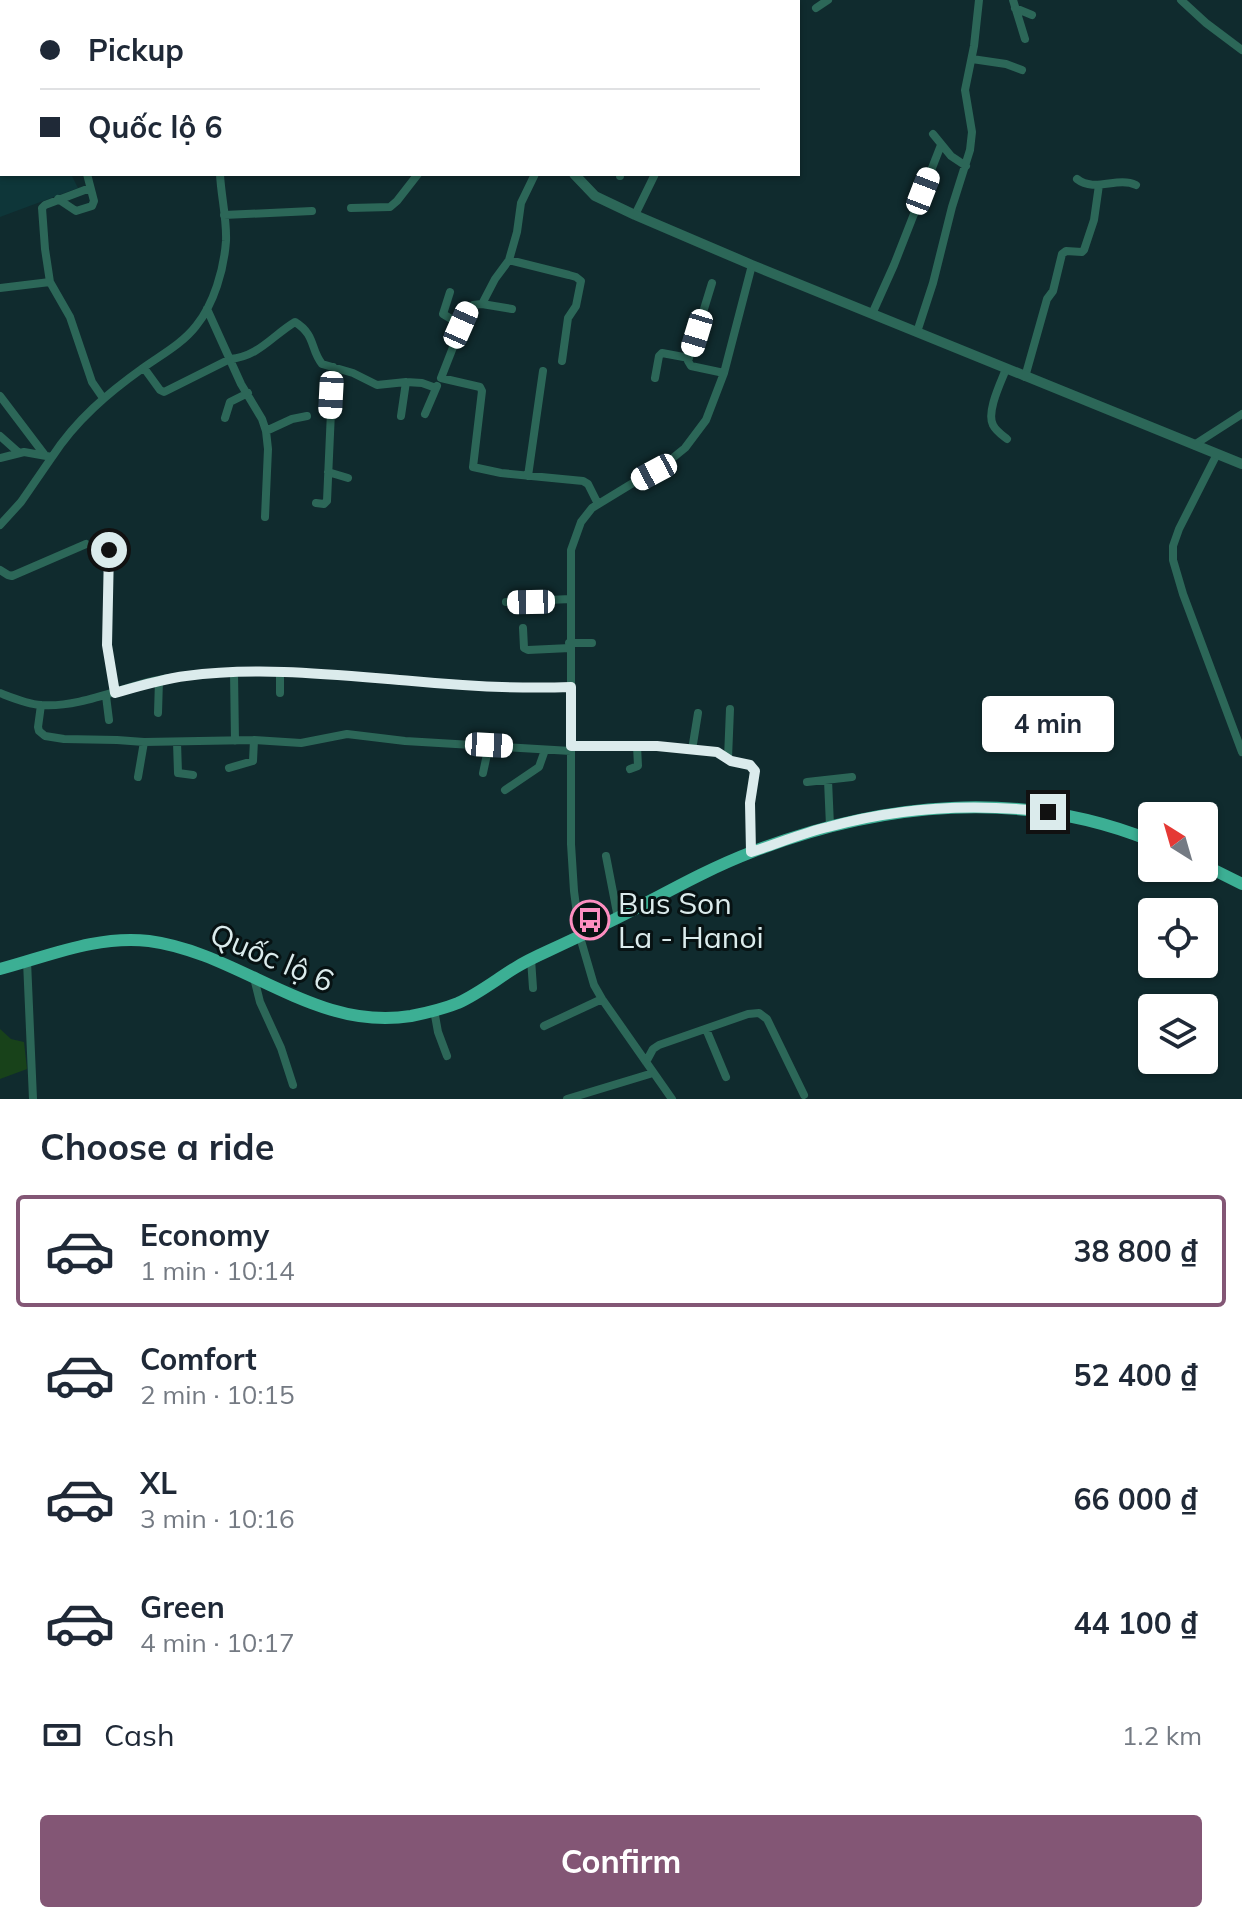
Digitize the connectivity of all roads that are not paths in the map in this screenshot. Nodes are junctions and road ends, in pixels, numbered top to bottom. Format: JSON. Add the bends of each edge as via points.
{"nodes":[{"id":1,"x":828,"y":0,"type":"edge"},
{"id":2,"x":979,"y":0,"type":"edge"},
{"id":3,"x":1181,"y":0,"type":"edge"},
{"id":4,"x":1014,"y":4,"type":"edge"},
{"id":5,"x":816,"y":8,"type":"dead end"},
{"id":6,"x":1032,"y":15,"type":"dead end"},
{"id":7,"x":1025,"y":39,"type":"dead end"},
{"id":8,"x":1242,"y":50,"type":"edge"},
{"id":9,"x":972,"y":59,"type":"junction"},
{"id":10,"x":1022,"y":70,"type":"dead end"},
{"id":11,"x":933,"y":134,"type":"dead end"},
{"id":12,"x":941,"y":145,"type":"junction"},
{"id":13,"x":966,"y":166,"type":"junction"},
{"id":14,"x":87,"y":176,"type":"edge"},
{"id":15,"x":220,"y":176,"type":"edge"},
{"id":16,"x":416,"y":176,"type":"edge"},
{"id":17,"x":534,"y":176,"type":"edge"},
{"id":18,"x":576,"y":176,"type":"edge"},
{"id":19,"x":654,"y":176,"type":"edge"},
{"id":20,"x":1077,"y":179,"type":"dead end"},
{"id":21,"x":1099,"y":185,"type":"junction"},
{"id":22,"x":1136,"y":185,"type":"dead end"},
{"id":23,"x":90,"y":188,"type":"junction"},
{"id":24,"x":58,"y":199,"type":"junction"},
{"id":25,"x":351,"y":208,"type":"dead end"},
{"id":26,"x":312,"y":211,"type":"dead end"},
{"id":27,"x":224,"y":215,"type":"junction"},
{"id":28,"x":635,"y":215,"type":"junction"},
{"id":29,"x":509,"y":260,"type":"junction"},
{"id":30,"x":752,"y":265,"type":"junction"},
{"id":31,"x":50,"y":282,"type":"junction"},
{"id":32,"x":712,"y":283,"type":"dead end"},
{"id":33,"x":0,"y":288,"type":"edge"},
{"id":34,"x":450,"y":292,"type":"dead end"},
{"id":35,"x":482,"y":304,"type":"junction"},
{"id":36,"x":207,"y":309,"type":"junction"},
{"id":37,"x":512,"y":309,"type":"dead end"},
{"id":38,"x":872,"y":314,"type":"junction"},
{"id":39,"x":199,"y":322,"type":"junction"},
{"id":40,"x":461,"y":325,"type":"junction"},
{"id":41,"x":215,"y":329,"type":"junction"},
{"id":42,"x":917,"y":332,"type":"junction"},
{"id":43,"x":689,"y":358,"type":"junction"},
{"id":44,"x":230,"y":359,"type":"junction"},
{"id":45,"x":562,"y":361,"type":"dead end"},
{"id":46,"x":333,"y":367,"type":"junction"},
{"id":47,"x":144,"y":368,"type":"junction"},
{"id":48,"x":1006,"y":369,"type":"junction"},
{"id":49,"x":543,"y":371,"type":"dead end"},
{"id":50,"x":724,"y":373,"type":"junction"},
{"id":51,"x":1025,"y":377,"type":"junction"},
{"id":52,"x":441,"y":378,"type":"junction"},
{"id":53,"x":655,"y":378,"type":"dead end"},
{"id":54,"x":406,"y":382,"type":"junction"},
{"id":55,"x":436,"y":388,"type":"junction"},
{"id":56,"x":248,"y":393,"type":"junction"},
{"id":57,"x":0,"y":396,"type":"edge"},
{"id":58,"x":103,"y":398,"type":"junction"},
{"id":59,"x":425,"y":414,"type":"dead end"},
{"id":60,"x":1242,"y":414,"type":"edge"},
{"id":61,"x":307,"y":416,"type":"dead end"},
{"id":62,"x":401,"y":416,"type":"dead end"},
{"id":63,"x":225,"y":418,"type":"dead end"},
{"id":64,"x":266,"y":431,"type":"junction"},
{"id":65,"x":0,"y":436,"type":"edge"},
{"id":66,"x":1007,"y":439,"type":"dead end"},
{"id":67,"x":1194,"y":445,"type":"junction"},
{"id":68,"x":18,"y":452,"type":"junction"},
{"id":69,"x":1217,"y":454,"type":"junction"},
{"id":70,"x":48,"y":456,"type":"junction"},
{"id":71,"x":0,"y":458,"type":"edge"},
{"id":72,"x":1242,"y":464,"type":"edge"},
{"id":73,"x":328,"y":472,"type":"junction"},
{"id":74,"x":528,"y":476,"type":"junction"},
{"id":75,"x":348,"y":478,"type":"dead end"},
{"id":76,"x":316,"y":503,"type":"dead end"},
{"id":77,"x":598,"y":504,"type":"junction"},
{"id":78,"x":265,"y":517,"type":"dead end"},
{"id":79,"x":0,"y":525,"type":"edge"},
{"id":80,"x":86,"y":544,"type":"dead end"},
{"id":81,"x":109,"y":550,"type":"dead end"},
{"id":82,"x":0,"y":570,"type":"edge"},
{"id":83,"x":570,"y":599,"type":"junction"},
{"id":84,"x":506,"y":602,"type":"dead end"},
{"id":85,"x":523,"y":628,"type":"dead end"},
{"id":86,"x":592,"y":643,"type":"dead end"},
{"id":87,"x":570,"y":645,"type":"junction"},
{"id":88,"x":234,"y":672,"type":"junction"},
{"id":89,"x":280,"y":672,"type":"junction"},
{"id":90,"x":159,"y":680,"type":"junction"},
{"id":91,"x":571,"y":687,"type":"junction"},
{"id":92,"x":0,"y":693,"type":"edge"},
{"id":93,"x":280,"y":693,"type":"dead end"},
{"id":94,"x":110,"y":694,"type":"junction"},
{"id":95,"x":41,"y":705,"type":"junction"},
{"id":96,"x":730,"y":709,"type":"dead end"},
{"id":97,"x":158,"y":713,"type":"dead end"},
{"id":98,"x":698,"y":713,"type":"dead end"},
{"id":99,"x":109,"y":720,"type":"dead end"},
{"id":100,"x":254,"y":740,"type":"junction"},
{"id":101,"x":235,"y":741,"type":"junction"},
{"id":102,"x":144,"y":742,"type":"junction"},
{"id":103,"x":177,"y":742,"type":"junction"},
{"id":104,"x":489,"y":745,"type":"junction"},
{"id":105,"x":637,"y":746,"type":"junction"},
{"id":106,"x":571,"y":748,"type":"junction"},
{"id":107,"x":545,"y":750,"type":"junction"},
{"id":108,"x":692,"y":750,"type":"junction"},
{"id":109,"x":1242,"y":752,"type":"edge"},
{"id":110,"x":728,"y":758,"type":"junction"},
{"id":111,"x":229,"y":768,"type":"dead end"},
{"id":112,"x":630,"y":769,"type":"dead end"},
{"id":113,"x":483,"y":773,"type":"dead end"},
{"id":114,"x":193,"y":775,"type":"dead end"},
{"id":115,"x":138,"y":777,"type":"dead end"},
{"id":116,"x":852,"y":777,"type":"dead end"},
{"id":117,"x":828,"y":780,"type":"junction"},
{"id":118,"x":807,"y":782,"type":"dead end"},
{"id":119,"x":505,"y":790,"type":"dead end"},
{"id":120,"x":830,"y":826,"type":"junction"},
{"id":121,"x":1138,"y":836,"type":"edge"},
{"id":122,"x":751,"y":852,"type":"junction"},
{"id":123,"x":606,"y":856,"type":"dead end"},
{"id":124,"x":1218,"y":871,"type":"edge"},
{"id":125,"x":1242,"y":882,"type":"edge"},
{"id":126,"x":618,"y":918,"type":"junction"},
{"id":127,"x":580,"y":937,"type":"junction"},
{"id":128,"x":531,"y":959,"type":"junction"},
{"id":129,"x":27,"y":961,"type":"junction"},
{"id":130,"x":0,"y":969,"type":"edge"},
{"id":131,"x":254,"y":978,"type":"junction"},
{"id":132,"x":533,"y":988,"type":"dead end"},
{"id":133,"x":602,"y":999,"type":"junction"},
{"id":134,"x":434,"y":1010,"type":"junction"},
{"id":135,"x":544,"y":1026,"type":"dead end"},
{"id":136,"x":706,"y":1029,"type":"junction"},
{"id":137,"x":447,"y":1056,"type":"dead end"},
{"id":138,"x":646,"y":1062,"type":"junction"},
{"id":139,"x":653,"y":1073,"type":"junction"},
{"id":140,"x":726,"y":1077,"type":"dead end"},
{"id":141,"x":293,"y":1085,"type":"dead end"},
{"id":142,"x":804,"y":1095,"type":"dead end"},
{"id":143,"x":667,"y":1097,"type":"edge"},
{"id":144,"x":33,"y":1099,"type":"edge"},
{"id":145,"x":567,"y":1099,"type":"edge"}],
"edges":[{"from":1,"to":5,"type":"street"},
{"from":2,"to":9,"type":"street"},
{"from":3,"to":8,"type":"street"},
{"from":4,"to":6,"type":"street"},
{"from":4,"to":7,"type":"street"},
{"from":9,"to":10,"type":"street"},
{"from":9,"to":13,"type":"street","via":[[965,90],[972,142]]},
{"from":11,"to":12,"type":"street"},
{"from":12,"to":13,"type":"street"},
{"from":12,"to":38,"type":"street"},
{"from":13,"to":42,"type":"street"},
{"from":14,"to":23,"type":"street"},
{"from":15,"to":27,"type":"street"},
{"from":16,"to":25,"type":"street","via":[[390,207]]},
{"from":17,"to":29,"type":"street","via":[[521,203]]},
{"from":18,"to":28,"type":"street","via":[[595,196]]},
{"from":19,"to":28,"type":"street"},
{"from":20,"to":21,"type":"street"},
{"from":21,"to":22,"type":"street"},
{"from":21,"to":51,"type":"street","via":[[1084,250],[1062,254]]},
{"from":23,"to":24,"type":"street"},
{"from":23,"to":24,"type":"street","via":[[93,204],[78,211]]},
{"from":24,"to":31,"type":"street","via":[[42,208]]},
{"from":26,"to":27,"type":"street"},
{"from":27,"to":36,"type":"street","via":[[225,250]]},
{"from":28,"to":30,"type":"street"},
{"from":29,"to":35,"type":"street"},
{"from":29,"to":45,"type":"street","via":[[581,281],[568,318]]},
{"from":30,"to":38,"type":"street"},
{"from":30,"to":50,"type":"street"},
{"from":31,"to":33,"type":"street"},
{"from":31,"to":58,"type":"street"},
{"from":32,"to":43,"type":"street"},
{"from":34,"to":40,"type":"street","via":[[443,314]]},
{"from":35,"to":37,"type":"street"},
{"from":35,"to":40,"type":"street","via":[[468,309]]},
{"from":36,"to":39,"type":"street"},
{"from":36,"to":41,"type":"street"},
{"from":38,"to":42,"type":"street"},
{"from":39,"to":41,"type":"street"},
{"from":39,"to":47,"type":"street"},
{"from":40,"to":52,"type":"street"},
{"from":41,"to":44,"type":"street"},
{"from":42,"to":48,"type":"street"},
{"from":43,"to":50,"type":"street","via":[[691,366]]},
{"from":43,"to":53,"type":"street","via":[[662,353]]},
{"from":44,"to":46,"type":"street","via":[[267,344],[295,322],[311,338],[320,362]]},
{"from":44,"to":47,"type":"street","via":[[164,392]]},
{"from":44,"to":56,"type":"street"},
{"from":46,"to":54,"type":"street","via":[[377,385]]},
{"from":46,"to":73,"type":"street"},
{"from":47,"to":58,"type":"street"},
{"from":48,"to":51,"type":"street"},
{"from":48,"to":66,"type":"street","via":[[991,418]]},
{"from":49,"to":74,"type":"street"},
{"from":50,"to":77,"type":"street","via":[[706,420],[685,448]]},
{"from":51,"to":67,"type":"street"},
{"from":52,"to":55,"type":"street"},
{"from":52,"to":74,"type":"street","via":[[482,391],[473,467]]},
{"from":54,"to":55,"type":"street"},
{"from":54,"to":62,"type":"street"},
{"from":55,"to":59,"type":"street"},
{"from":56,"to":63,"type":"street","via":[[230,402]]},
{"from":56,"to":64,"type":"street"},
{"from":57,"to":70,"type":"street"},
{"from":58,"to":70,"type":"street"},
{"from":60,"to":67,"type":"street"},
{"from":61,"to":64,"type":"street"},
{"from":64,"to":78,"type":"street"},
{"from":65,"to":68,"type":"street"},
{"from":67,"to":69,"type":"street"},
{"from":68,"to":70,"type":"street"},
{"from":68,"to":71,"type":"street"},
{"from":69,"to":72,"type":"street"},
{"from":69,"to":109,"type":"street","via":[[1179,529],[1173,560]]},
{"from":70,"to":79,"type":"street","via":[[21,502]]},
{"from":73,"to":75,"type":"street"},
{"from":73,"to":76,"type":"street","via":[[327,501]]},
{"from":74,"to":77,"type":"street","via":[[583,481]]},
{"from":77,"to":83,"type":"street","via":[[573,539]]},
{"from":80,"to":82,"type":"street","via":[[12,576]]},
{"from":81,"to":94,"type":"street"},
{"from":83,"to":84,"type":"street"},
{"from":83,"to":87,"type":"street"},
{"from":85,"to":87,"type":"street","via":[[528,650]]},
{"from":86,"to":87,"type":"street"},
{"from":87,"to":91,"type":"street"},
{"from":88,"to":89,"type":"street"},
{"from":88,"to":90,"type":"street"},
{"from":88,"to":101,"type":"street"},
{"from":89,"to":91,"type":"street"},
{"from":89,"to":93,"type":"street"},
{"from":90,"to":94,"type":"street"},
{"from":90,"to":97,"type":"street"},
{"from":91,"to":106,"type":"street"},
{"from":92,"to":95,"type":"street"},
{"from":94,"to":95,"type":"street"},
{"from":94,"to":99,"type":"street"},
{"from":95,"to":102,"type":"street","via":[[41,735]]},
{"from":96,"to":110,"type":"street"},
{"from":98,"to":108,"type":"street"},
{"from":100,"to":101,"type":"street"},
{"from":100,"to":104,"type":"street","via":[[301,743],[347,734]]},
{"from":100,"to":111,"type":"street","via":[[253,761]]},
{"from":101,"to":103,"type":"street"},
{"from":102,"to":103,"type":"street"},
{"from":102,"to":115,"type":"street"},
{"from":103,"to":114,"type":"street","via":[[178,773]]},
{"from":104,"to":107,"type":"street"},
{"from":104,"to":113,"type":"street"},
{"from":105,"to":106,"type":"street"},
{"from":105,"to":108,"type":"street"},
{"from":105,"to":112,"type":"street","via":[[638,766]]},
{"from":106,"to":107,"type":"street"},
{"from":106,"to":127,"type":"street","via":[[571,844]]},
{"from":107,"to":119,"type":"street","via":[[539,767]]},
{"from":108,"to":110,"type":"street"},
{"from":110,"to":122,"type":"street","via":[[755,771]]},
{"from":116,"to":117,"type":"street"},
{"from":117,"to":118,"type":"street"},
{"from":117,"to":120,"type":"street"},
{"from":120,"to":121,"type":"highway","name":"Quốc lộ 6","via":[[915,810],[989,807],[1072,816]]},
{"from":120,"to":122,"type":"highway","name":"Quốc lộ 6"},
{"from":122,"to":126,"type":"highway","name":"Quốc lộ 6"},
{"from":123,"to":126,"type":"street"},
{"from":124,"to":125,"type":"highway"},
{"from":126,"to":127,"type":"highway","name":"Quốc lộ 6"},
{"from":127,"to":128,"type":"highway","name":"Quốc lộ 6"},
{"from":127,"to":133,"type":"street"},
{"from":128,"to":132,"type":"street"},
{"from":128,"to":134,"type":"highway","name":"Quốc lộ 6","via":[[460,1002]]},
{"from":129,"to":130,"type":"highway","name":"Quốc lộ 6"},
{"from":129,"to":131,"type":"highway","name":"Quốc lộ 6","via":[[105,941],[147,941],[203,955]]},
{"from":129,"to":144,"type":"street"},
{"from":131,"to":134,"type":"highway","name":"Quốc lộ 6","via":[[338,1013],[393,1017]]},
{"from":131,"to":141,"type":"street"},
{"from":133,"to":135,"type":"street"},
{"from":133,"to":138,"type":"street"},
{"from":134,"to":137,"type":"street"},
{"from":136,"to":138,"type":"street","via":[[655,1047]]},
{"from":136,"to":140,"type":"street"},
{"from":136,"to":142,"type":"street","via":[[762,1014]]},
{"from":138,"to":139,"type":"street"},
{"from":139,"to":143,"type":"street"},
{"from":139,"to":145,"type":"street"}]}
